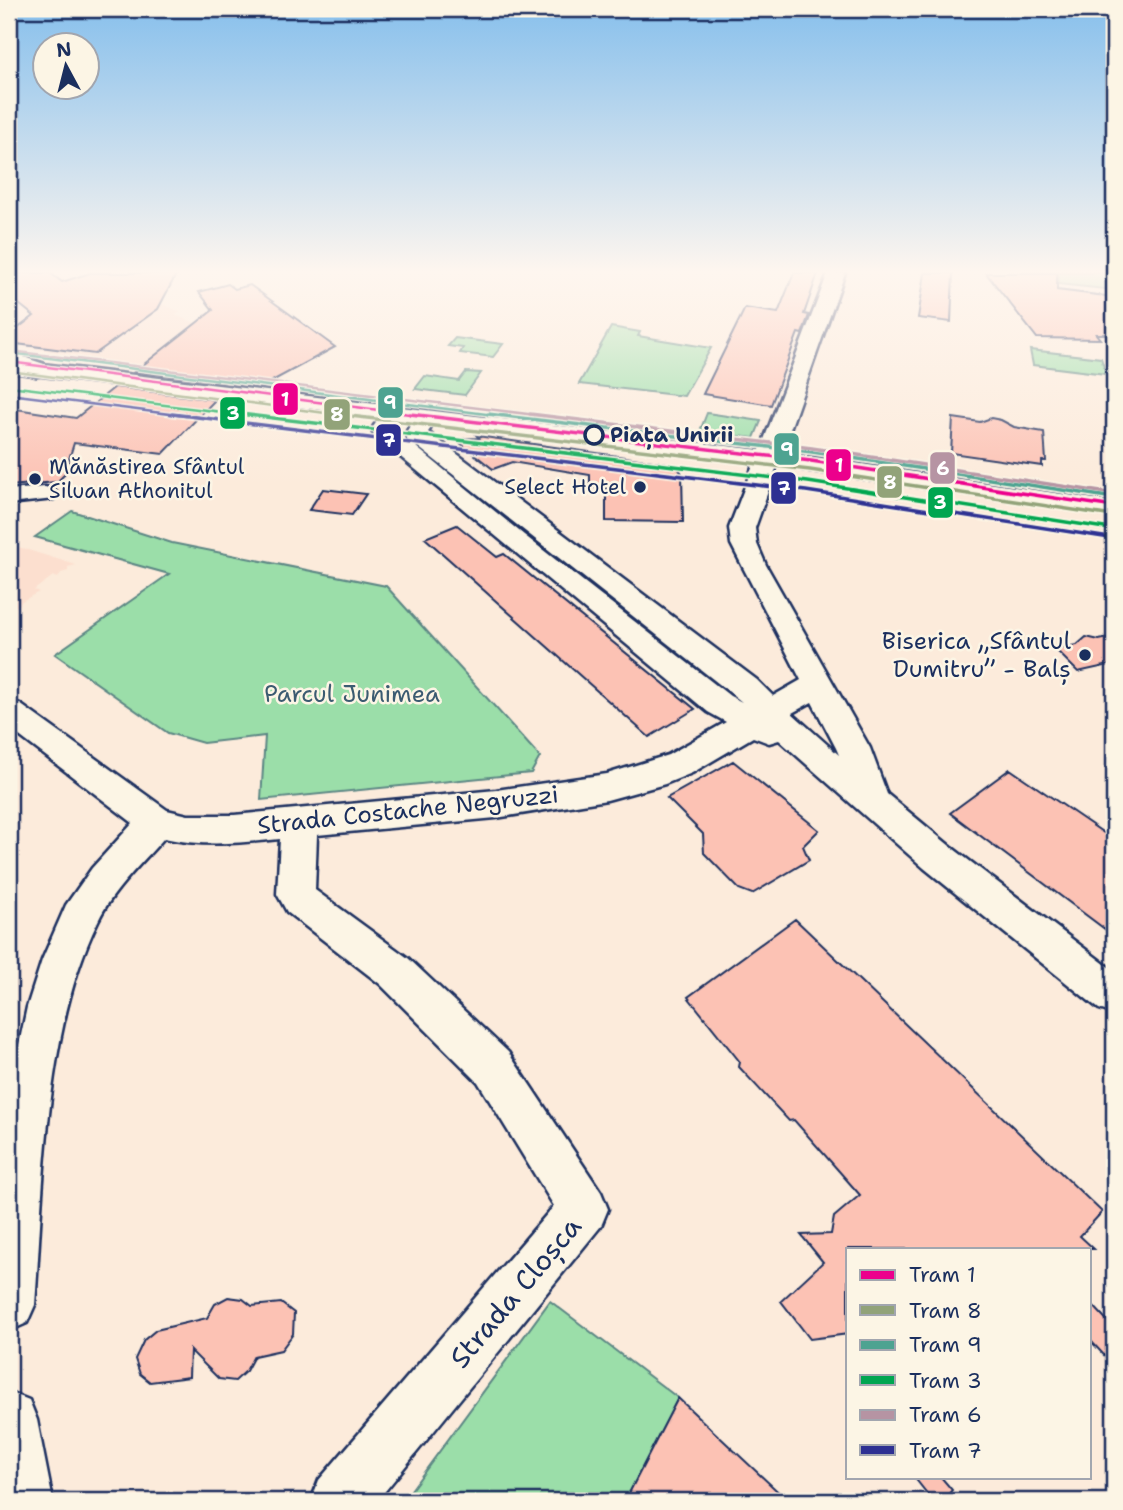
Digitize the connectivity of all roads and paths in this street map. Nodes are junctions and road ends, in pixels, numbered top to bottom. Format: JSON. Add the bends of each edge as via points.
{"nodes":[{"id":1,"x":811,"y":343,"type":"edge"},
{"id":2,"x":9,"y":359,"type":"edge"},
{"id":3,"x":9,"y":366,"type":"edge"},
{"id":4,"x":36,"y":369,"type":"junction"},
{"id":5,"x":394,"y":413,"type":"junction"},
{"id":6,"x":427,"y":417,"type":"junction"},
{"id":7,"x":770,"y":458,"type":"junction"},
{"id":8,"x":45,"y":494,"type":"dead end"},
{"id":9,"x":9,"y":497,"type":"edge"},
{"id":10,"x":1114,"y":509,"type":"edge"},
{"id":11,"x":818,"y":684,"type":"junction"},
{"id":12,"x":9,"y":712,"type":"edge"},
{"id":13,"x":762,"y":717,"type":"junction"},
{"id":14,"x":872,"y":802,"type":"junction"},
{"id":15,"x":157,"y":822,"type":"junction"},
{"id":16,"x":299,"y":825,"type":"junction"},
{"id":17,"x":1114,"y":995,"type":"edge"},
{"id":18,"x":9,"y":1305,"type":"edge"},
{"id":19,"x":9,"y":1420,"type":"edge"},
{"id":20,"x":24,"y":1501,"type":"edge"},
{"id":21,"x":340,"y":1501,"type":"edge"}],
"edges":[{"from":1,"to":7,"type":"street"},
{"from":2,"to":4,"type":"main road"},
{"from":3,"to":4,"type":"street"},
{"from":4,"to":5,"type":"street"},
{"from":5,"to":6,"type":"street"},
{"from":5,"to":13,"type":"street","via":[[382,430],[709,695]]},
{"from":6,"to":7,"type":"street"},
{"from":6,"to":13,"type":"street","via":[[416,434],[747,688]]},
{"from":7,"to":10,"type":"street"},
{"from":7,"to":11,"type":"street","via":[[743,528],[744,544]]},
{"from":8,"to":9,"type":"street"},
{"from":11,"to":13,"type":"street","name":"Strada Costache Negruzzi"},
{"from":11,"to":14,"type":"street","via":[[853,748]]},
{"from":12,"to":15,"type":"street","name":"Strada Costache Negruzzi"},
{"from":13,"to":14,"type":"street"},
{"from":13,"to":16,"type":"street","name":"Strada Costache Negruzzi","via":[[681,764],[607,787]]},
{"from":14,"to":17,"type":"street"},
{"from":15,"to":16,"type":"street","name":"Strada Costache Negruzzi","via":[[188,829]]},
{"from":15,"to":18,"type":"street","via":[[107,874],[80,917],[62,962],[38,1052]]},
{"from":16,"to":21,"type":"street","name":"Strada Cloșca","via":[[296,894],[300,900],[394,971],[494,1067],[584,1209]]},
{"from":19,"to":20,"type":"street"}]}
